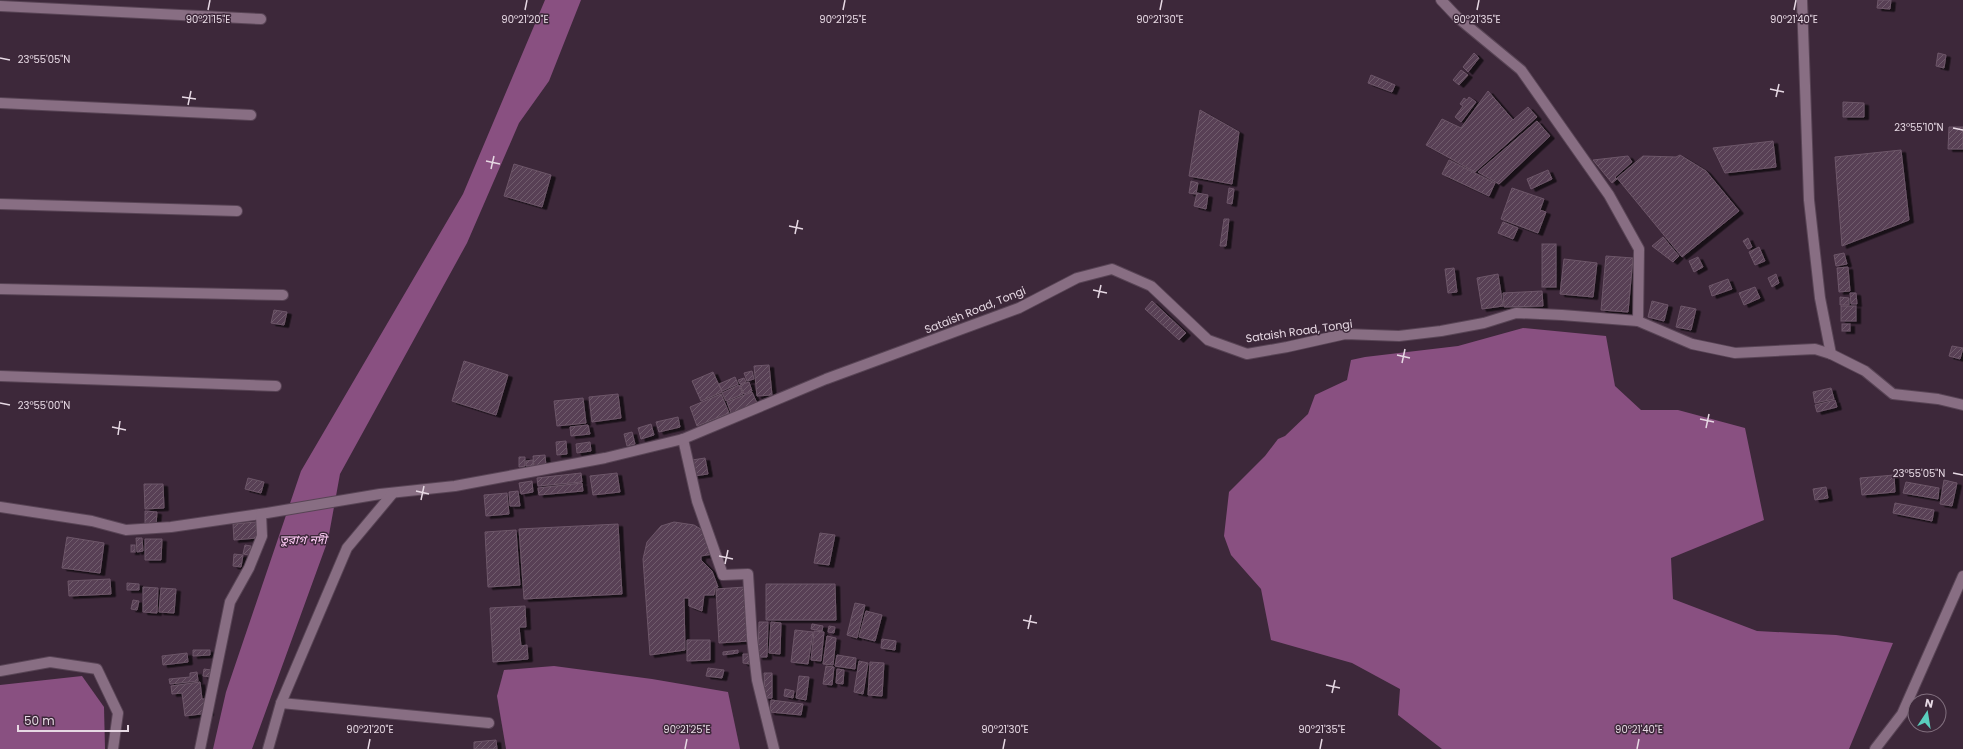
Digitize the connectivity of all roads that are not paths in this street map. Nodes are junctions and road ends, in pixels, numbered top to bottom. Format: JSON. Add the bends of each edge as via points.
{"nodes":[{"id":1,"x":1441,"y":0,"type":"edge"},
{"id":2,"x":1802,"y":0,"type":"edge"},
{"id":3,"x":0,"y":6,"type":"edge"},
{"id":4,"x":261,"y":19,"type":"dead end"},
{"id":5,"x":0,"y":103,"type":"edge"},
{"id":6,"x":250,"y":115,"type":"dead end"},
{"id":7,"x":0,"y":204,"type":"edge"},
{"id":8,"x":238,"y":211,"type":"dead end"},
{"id":9,"x":0,"y":289,"type":"edge"},
{"id":10,"x":283,"y":295,"type":"dead end"},
{"id":11,"x":1638,"y":321,"type":"junction"},
{"id":12,"x":1830,"y":354,"type":"junction"},
{"id":13,"x":0,"y":376,"type":"edge"},
{"id":14,"x":276,"y":386,"type":"dead end"},
{"id":15,"x":1963,"y":405,"type":"edge"},
{"id":16,"x":682,"y":439,"type":"junction"},
{"id":17,"x":393,"y":493,"type":"junction"},
{"id":18,"x":0,"y":507,"type":"edge"},
{"id":19,"x":264,"y":514,"type":"junction"},
{"id":20,"x":1963,"y":576,"type":"edge"},
{"id":21,"x":0,"y":671,"type":"edge"},
{"id":22,"x":281,"y":703,"type":"junction"},
{"id":23,"x":489,"y":723,"type":"dead end"},
{"id":24,"x":113,"y":749,"type":"edge"},
{"id":25,"x":200,"y":749,"type":"edge"},
{"id":26,"x":268,"y":749,"type":"edge"},
{"id":27,"x":774,"y":749,"type":"edge"},
{"id":28,"x":1874,"y":749,"type":"edge"}],
"edges":[{"from":1,"to":11,"type":"street","via":[[1458,18],[1521,70],[1608,195],[1639,248]]},
{"from":2,"to":12,"type":"street","via":[[1808,200]]},
{"from":3,"to":4,"type":"street"},
{"from":5,"to":6,"type":"street"},
{"from":7,"to":8,"type":"street"},
{"from":9,"to":10,"type":"street"},
{"from":11,"to":12,"type":"street","name":"Sataish Road, Tongi","via":[[1692,344],[1735,353],[1815,348]]},
{"from":11,"to":16,"type":"street","name":"Sataish Road, Tongi","via":[[1516,313],[1484,323],[1441,331],[1399,336],[1346,334],[1247,354],[1208,340],[1151,286],[1112,269],[1077,278],[1019,308],[826,379]]},
{"from":12,"to":15,"type":"street","name":"Sataish Road, Tongi","via":[[1865,371],[1893,394]]},
{"from":13,"to":14,"type":"street"},
{"from":16,"to":17,"type":"street","name":"Sataish Road, Tongi","via":[[561,467],[455,486]]},
{"from":16,"to":27,"type":"street","via":[[697,501],[723,575],[748,574],[757,680]]},
{"from":17,"to":19,"type":"street","name":"Sataish Road, Tongi"},
{"from":17,"to":22,"type":"street","via":[[347,548]]},
{"from":18,"to":19,"type":"street","name":"Sataish Road, Tongi","via":[[92,521],[126,530],[171,527]]},
{"from":19,"to":25,"type":"street","via":[[262,536],[249,568],[230,602]]},
{"from":20,"to":28,"type":"street","via":[[1902,714]]},
{"from":21,"to":24,"type":"street","via":[[50,662],[97,669],[118,713]]},
{"from":22,"to":23,"type":"street"},
{"from":22,"to":26,"type":"street"}]}
